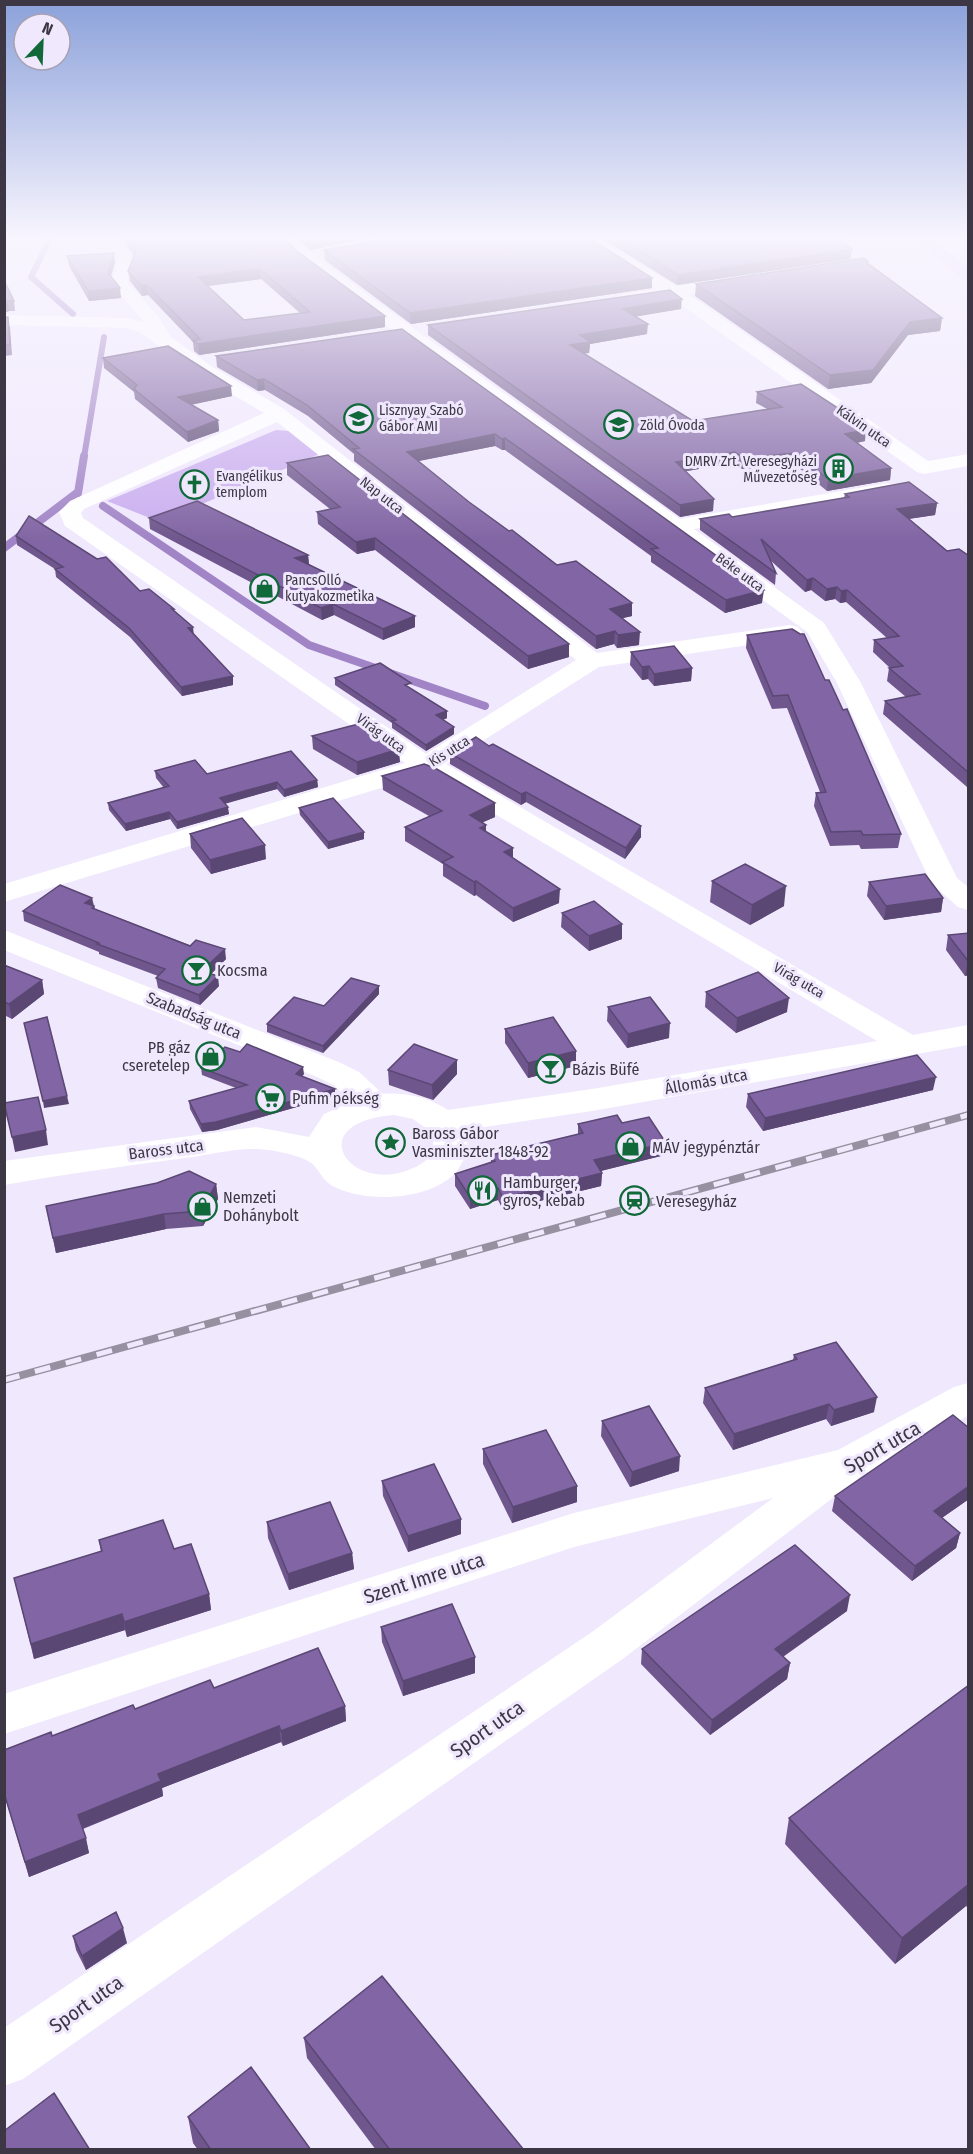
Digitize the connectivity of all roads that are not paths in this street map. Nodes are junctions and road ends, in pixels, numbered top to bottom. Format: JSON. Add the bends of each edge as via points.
{"nodes":[{"id":1,"x":417,"y":340,"type":"edge"},
{"id":2,"x":741,"y":340,"type":"edge"},
{"id":3,"x":165,"y":341,"type":"edge"},
{"id":4,"x":221,"y":360,"type":"edge"},
{"id":5,"x":193,"y":363,"type":"junction"},
{"id":6,"x":277,"y":413,"type":"junction"},
{"id":7,"x":969,"y":460,"type":"edge"},
{"id":8,"x":924,"y":468,"type":"junction"},
{"id":9,"x":676,"y":526,"type":"junction"},
{"id":10,"x":816,"y":628,"type":"junction"},
{"id":11,"x":592,"y":661,"type":"junction"},
{"id":12,"x":425,"y":766,"type":"junction"},
{"id":13,"x":4,"y":893,"type":"edge"},
{"id":14,"x":969,"y":901,"type":"edge"},
{"id":15,"x":4,"y":939,"type":"edge"},
{"id":16,"x":969,"y":1035,"type":"edge"},
{"id":17,"x":909,"y":1046,"type":"junction"},
{"id":18,"x":374,"y":1105,"type":"junction"},
{"id":19,"x":442,"y":1122,"type":"junction"},
{"id":20,"x":326,"y":1155,"type":"junction"},
{"id":21,"x":4,"y":1173,"type":"edge"},
{"id":22,"x":969,"y":1398,"type":"edge"},
{"id":23,"x":850,"y":1463,"type":"junction"},
{"id":24,"x":4,"y":1714,"type":"edge"},
{"id":25,"x":6,"y":2051,"type":"edge"}],
"edges":[{"from":1,"to":9,"type":"street","name":"Béke utca"},
{"from":2,"to":8,"type":"street","name":"Kálvin utca"},
{"from":3,"to":5,"type":"street","name":"Nap utca"},
{"from":4,"to":5,"type":"street"},
{"from":5,"to":6,"type":"street","name":"Nap utca"},
{"from":6,"to":11,"type":"street","name":"Nap utca"},
{"from":6,"to":12,"type":"street","name":"Virág utca","via":[[77,505],[70,512],[73,521],[396,742]]},
{"from":7,"to":8,"type":"street"},
{"from":8,"to":9,"type":"street","via":[[922,475],[908,485]]},
{"from":9,"to":10,"type":"street","name":"Béke utca"},
{"from":10,"to":11,"type":"street","name":"Kis utca"},
{"from":10,"to":14,"type":"street","name":"Béke utca","via":[[849,683],[945,883]]},
{"from":11,"to":12,"type":"street","name":"Kis utca"},
{"from":12,"to":13,"type":"street","name":"Kis utca"},
{"from":12,"to":17,"type":"street","name":"Virág utca","via":[[445,773]]},
{"from":15,"to":18,"type":"street","name":"Szabadság utca","via":[[329,1070],[347,1079]]},
{"from":16,"to":17,"type":"street","name":"Állomás utca"},
{"from":17,"to":19,"type":"street","name":"Állomás utca"},
{"from":18,"to":19,"type":"street","via":[[412,1107]]},
{"from":18,"to":20,"type":"street","via":[[341,1118],[330,1129]]},
{"from":19,"to":20,"type":"street","name":"Baross utca","via":[[450,1135],[451,1149],[445,1163],[431,1175],[412,1183],[390,1187],[348,1179]]},
{"from":20,"to":21,"type":"street","name":"Baross utca","via":[[294,1144],[256,1138]]},
{"from":22,"to":23,"type":"street","name":"Sport utca"},
{"from":23,"to":24,"type":"street","name":"Szent Imre utca","via":[[574,1530]]},
{"from":23,"to":25,"type":"street","name":"Sport utca","via":[[608,1645]]}]}
